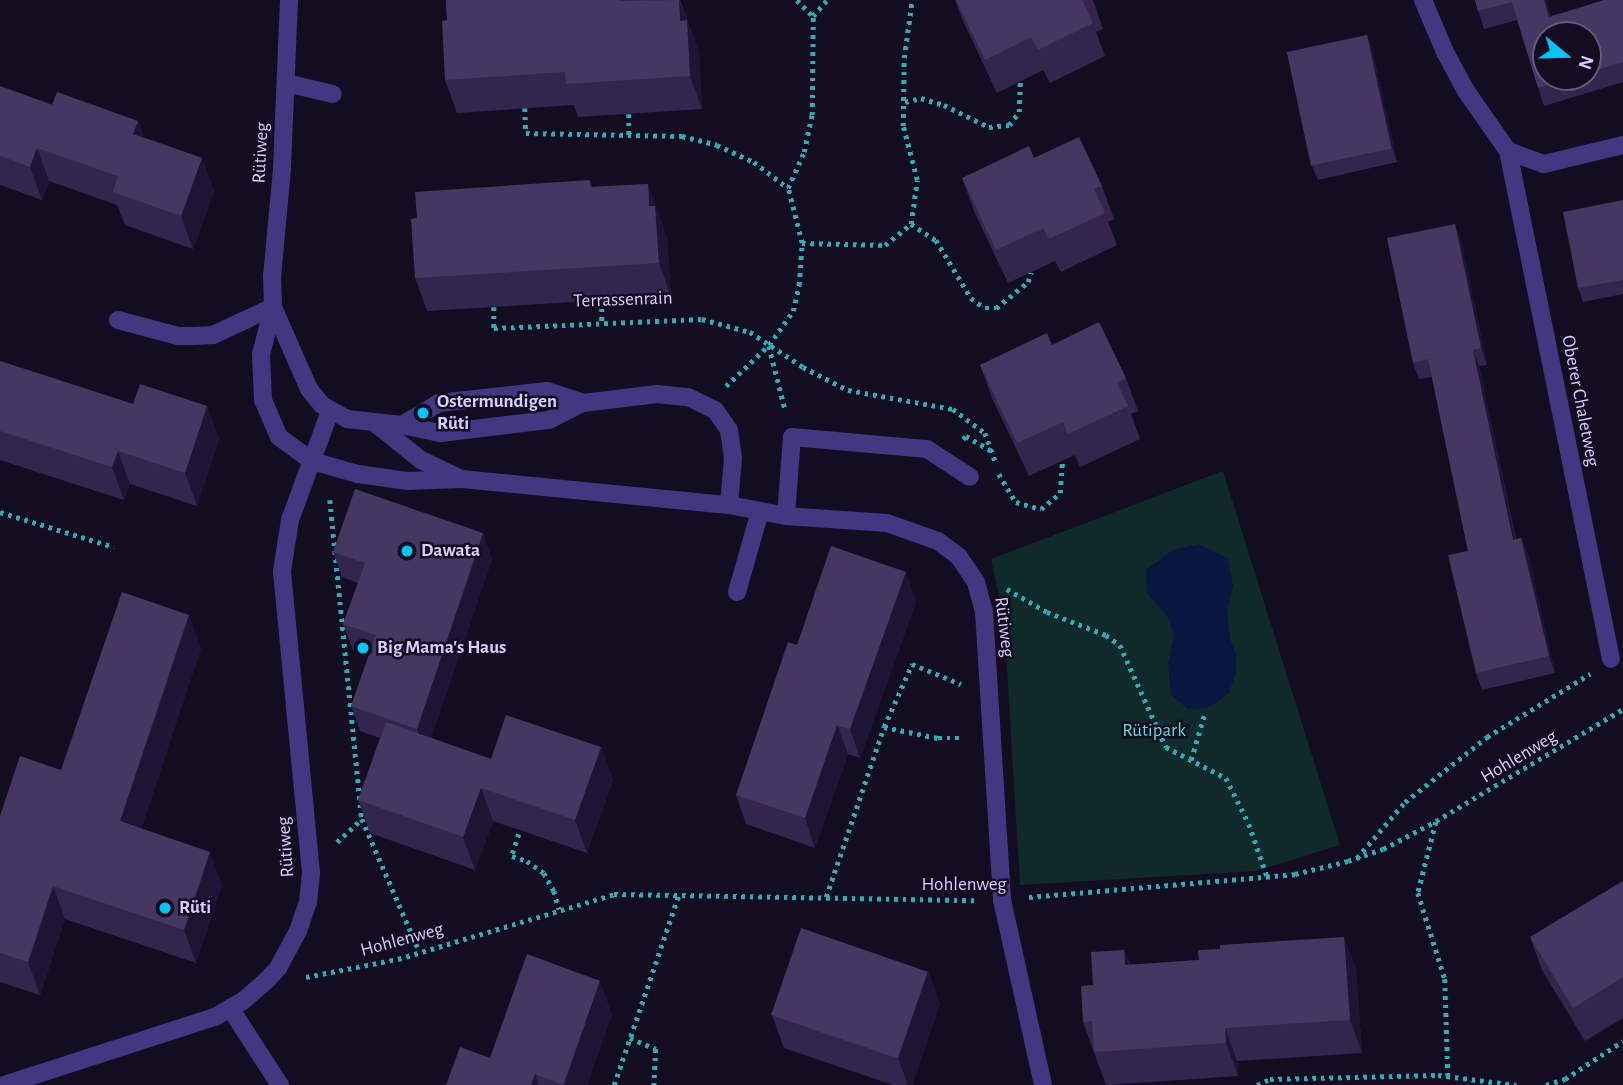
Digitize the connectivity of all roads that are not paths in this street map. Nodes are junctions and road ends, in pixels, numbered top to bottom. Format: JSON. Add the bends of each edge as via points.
{"nodes":[{"id":1,"x":289,"y":0,"type":"edge"},
{"id":2,"x":1423,"y":0,"type":"edge"},
{"id":3,"x":286,"y":83,"type":"junction"},
{"id":4,"x":333,"y":94,"type":"dead end"},
{"id":5,"x":1623,"y":145,"type":"edge"},
{"id":6,"x":1508,"y":151,"type":"junction"},
{"id":7,"x":273,"y":307,"type":"junction"},
{"id":8,"x":118,"y":320,"type":"dead end"},
{"id":9,"x":583,"y":403,"type":"junction"},
{"id":10,"x":330,"y":411,"type":"junction"},
{"id":11,"x":376,"y":424,"type":"junction"},
{"id":12,"x":402,"y":425,"type":"junction"},
{"id":13,"x":312,"y":461,"type":"junction"},
{"id":14,"x":970,"y":477,"type":"dead end"},
{"id":15,"x":462,"y":479,"type":"junction"},
{"id":16,"x":729,"y":505,"type":"junction"},
{"id":17,"x":760,"y":511,"type":"junction"},
{"id":18,"x":786,"y":516,"type":"junction"},
{"id":19,"x":737,"y":592,"type":"dead end"},
{"id":20,"x":1611,"y":659,"type":"road end"},
{"id":21,"x":230,"y":1009,"type":"junction"},
{"id":22,"x":2,"y":1084,"type":"edge"},
{"id":23,"x":280,"y":1085,"type":"edge"},
{"id":24,"x":1043,"y":1085,"type":"edge"}],
"edges":[{"from":1,"to":3,"type":"street","name":"Rütiweg"},
{"from":2,"to":6,"type":"street","name":"Oberer Chaletweg","via":[[1461,81]]},
{"from":3,"to":4,"type":"street"},
{"from":3,"to":7,"type":"street","name":"Rütiweg"},
{"from":5,"to":6,"type":"street","via":[[1544,164]]},
{"from":6,"to":20,"type":"street","name":"Oberer Chaletweg"},
{"from":7,"to":8,"type":"street","via":[[213,334],[195,336]]},
{"from":7,"to":10,"type":"street","name":"Rütiweg","via":[[309,389]]},
{"from":7,"to":13,"type":"street","name":"Rütiweg","via":[[261,354],[262,400],[279,437]]},
{"from":9,"to":12,"type":"street","via":[[549,420],[442,433]]},
{"from":9,"to":12,"type":"street","via":[[547,391],[439,403]]},
{"from":9,"to":16,"type":"street","via":[[674,394],[709,406],[721,417],[731,439]]},
{"from":10,"to":11,"type":"street","name":"Rütiweg"},
{"from":10,"to":13,"type":"street","name":"Rütiweg"},
{"from":11,"to":12,"type":"street"},
{"from":11,"to":15,"type":"street","name":"Rütiweg","via":[[416,457]]},
{"from":13,"to":15,"type":"street","name":"Rütiweg","via":[[407,481]]},
{"from":13,"to":21,"type":"street","name":"Rütiweg","via":[[290,520],[282,571],[311,873],[303,917],[278,968]]},
{"from":14,"to":18,"type":"street","via":[[927,449],[792,436]]},
{"from":15,"to":16,"type":"street","name":"Rütiweg"},
{"from":16,"to":17,"type":"street","name":"Rütiweg"},
{"from":17,"to":18,"type":"street","name":"Rütiweg"},
{"from":17,"to":19,"type":"street"},
{"from":18,"to":24,"type":"street","name":"Rütiweg","via":[[887,523],[914,530],[939,541],[959,557],[971,575],[984,612],[1002,900]]},
{"from":21,"to":22,"type":"street","name":"Rütiweg","via":[[198,1025]]},
{"from":21,"to":23,"type":"street"}]}
